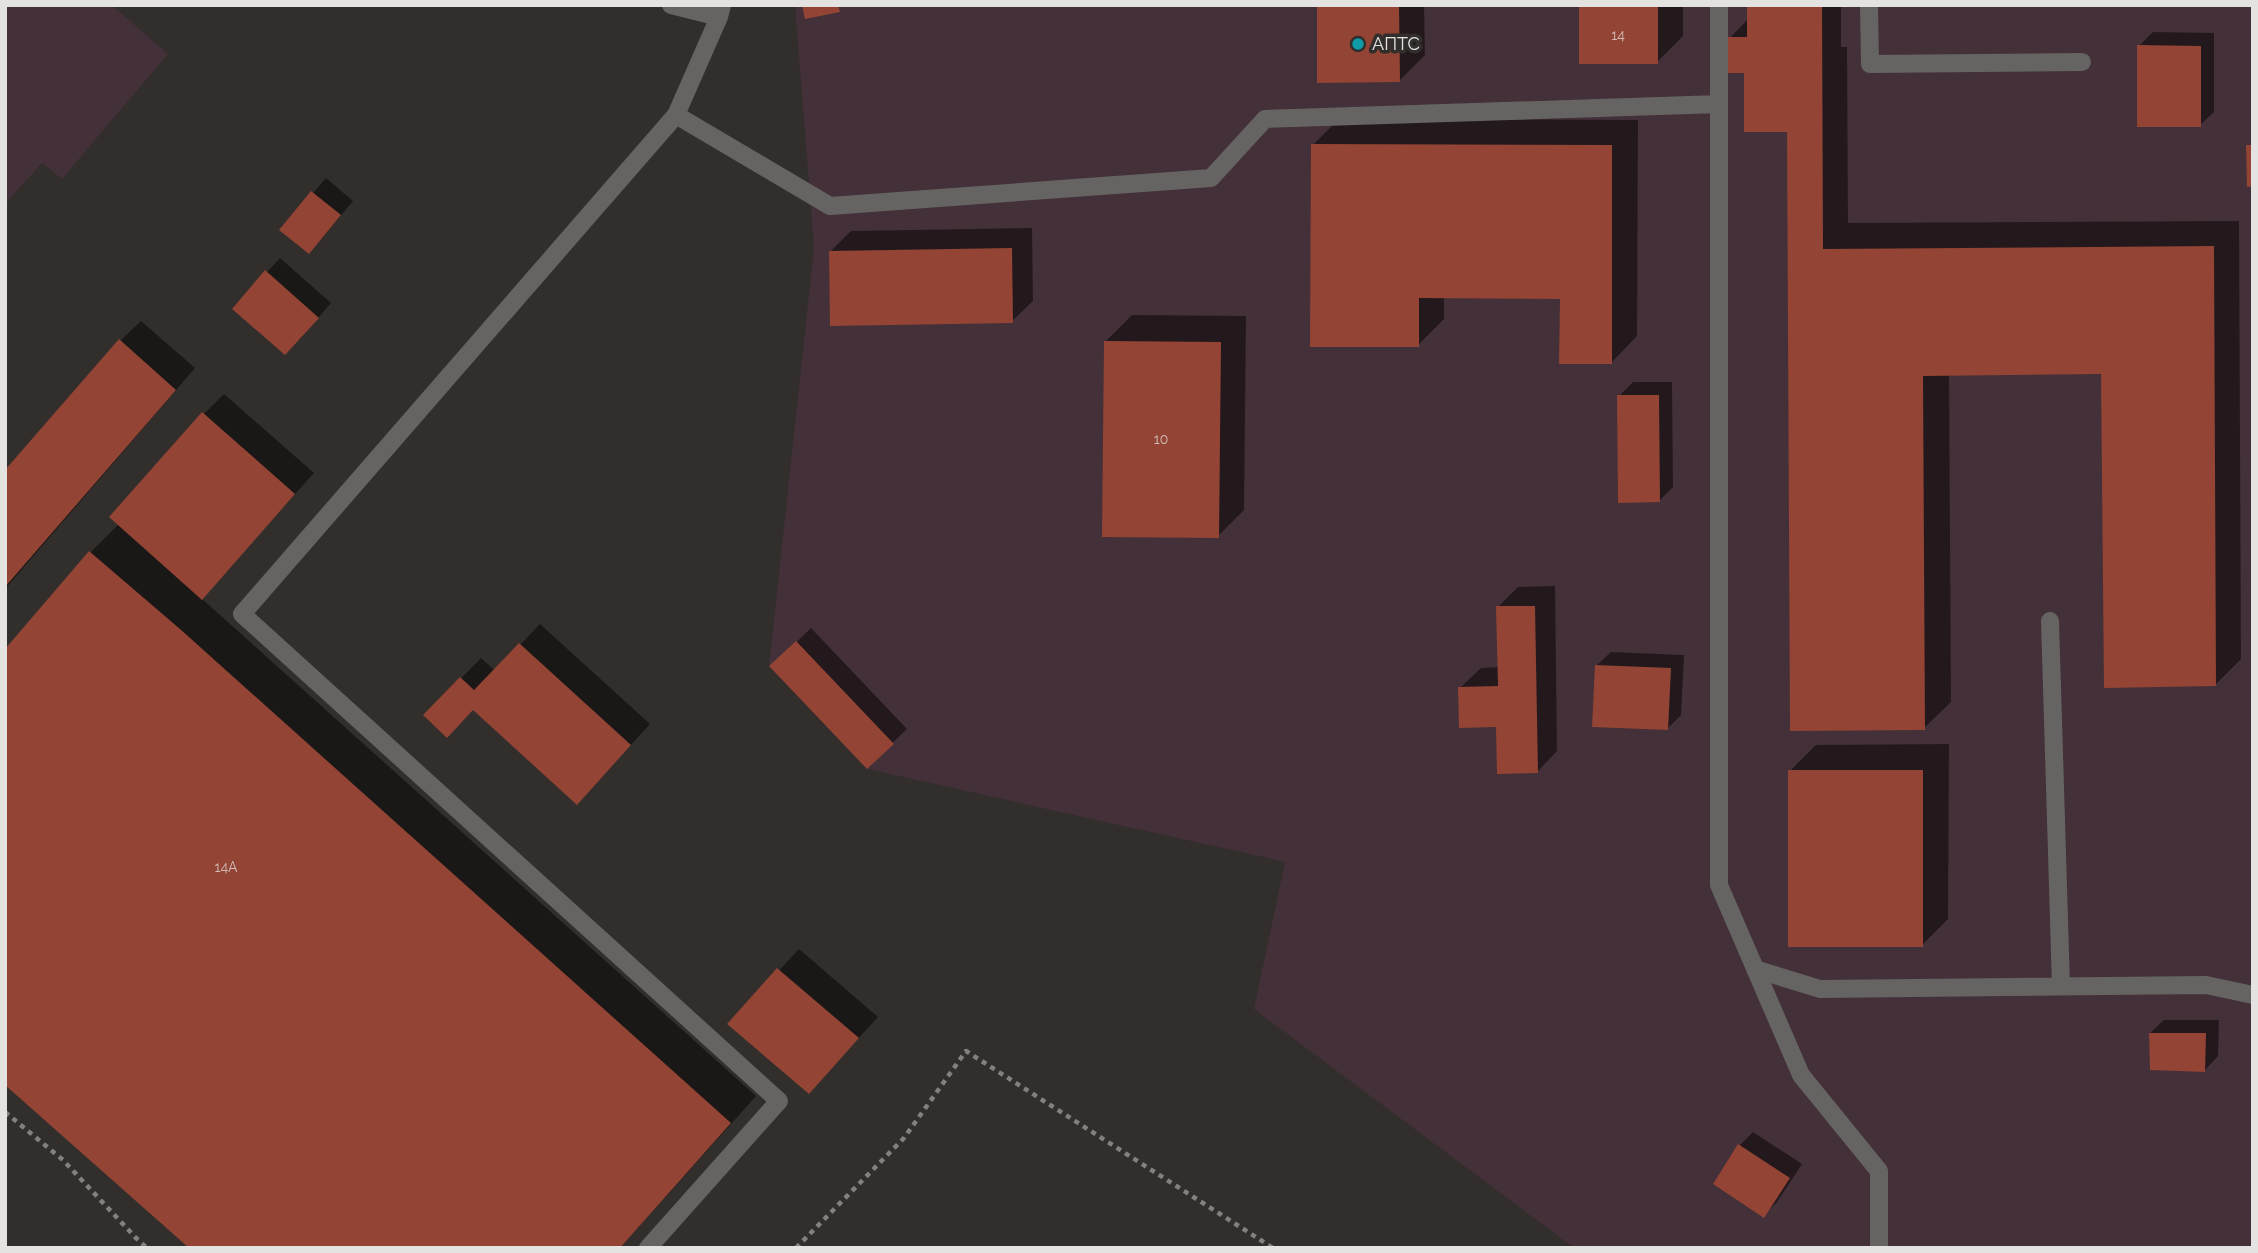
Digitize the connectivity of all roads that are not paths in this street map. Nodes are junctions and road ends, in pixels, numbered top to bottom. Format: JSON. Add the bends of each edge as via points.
{"nodes":[{"id":1,"x":671,"y":5,"type":"edge"},
{"id":2,"x":1719,"y":5,"type":"edge"},
{"id":3,"x":1869,"y":5,"type":"edge"},
{"id":4,"x":721,"y":11,"type":"edge"},
{"id":5,"x":2082,"y":62,"type":"dead end"},
{"id":6,"x":1719,"y":104,"type":"junction"},
{"id":7,"x":676,"y":115,"type":"junction"},
{"id":8,"x":2050,"y":621,"type":"dead end"},
{"id":9,"x":1755,"y":969,"type":"junction"},
{"id":10,"x":2061,"y":986,"type":"junction"},
{"id":11,"x":2253,"y":995,"type":"edge"},
{"id":12,"x":649,"y":1248,"type":"edge"},
{"id":13,"x":1879,"y":1248,"type":"edge"}],
"edges":[{"from":1,"to":4,"type":"lane"},
{"from":2,"to":6,"type":"lane"},
{"from":3,"to":5,"type":"lane","via":[[1870,64]]},
{"from":4,"to":7,"type":"lane"},
{"from":6,"to":7,"type":"lane","via":[[1265,119],[1211,178],[830,206]]},
{"from":6,"to":9,"type":"lane","via":[[1719,885]]},
{"from":7,"to":12,"type":"lane","via":[[242,614],[779,1101]]},
{"from":8,"to":10,"type":"lane"},
{"from":9,"to":10,"type":"lane","via":[[1819,989]]},
{"from":9,"to":13,"type":"lane","via":[[1801,1074],[1878,1171]]},
{"from":10,"to":11,"type":"lane","via":[[2206,985]]}]}
